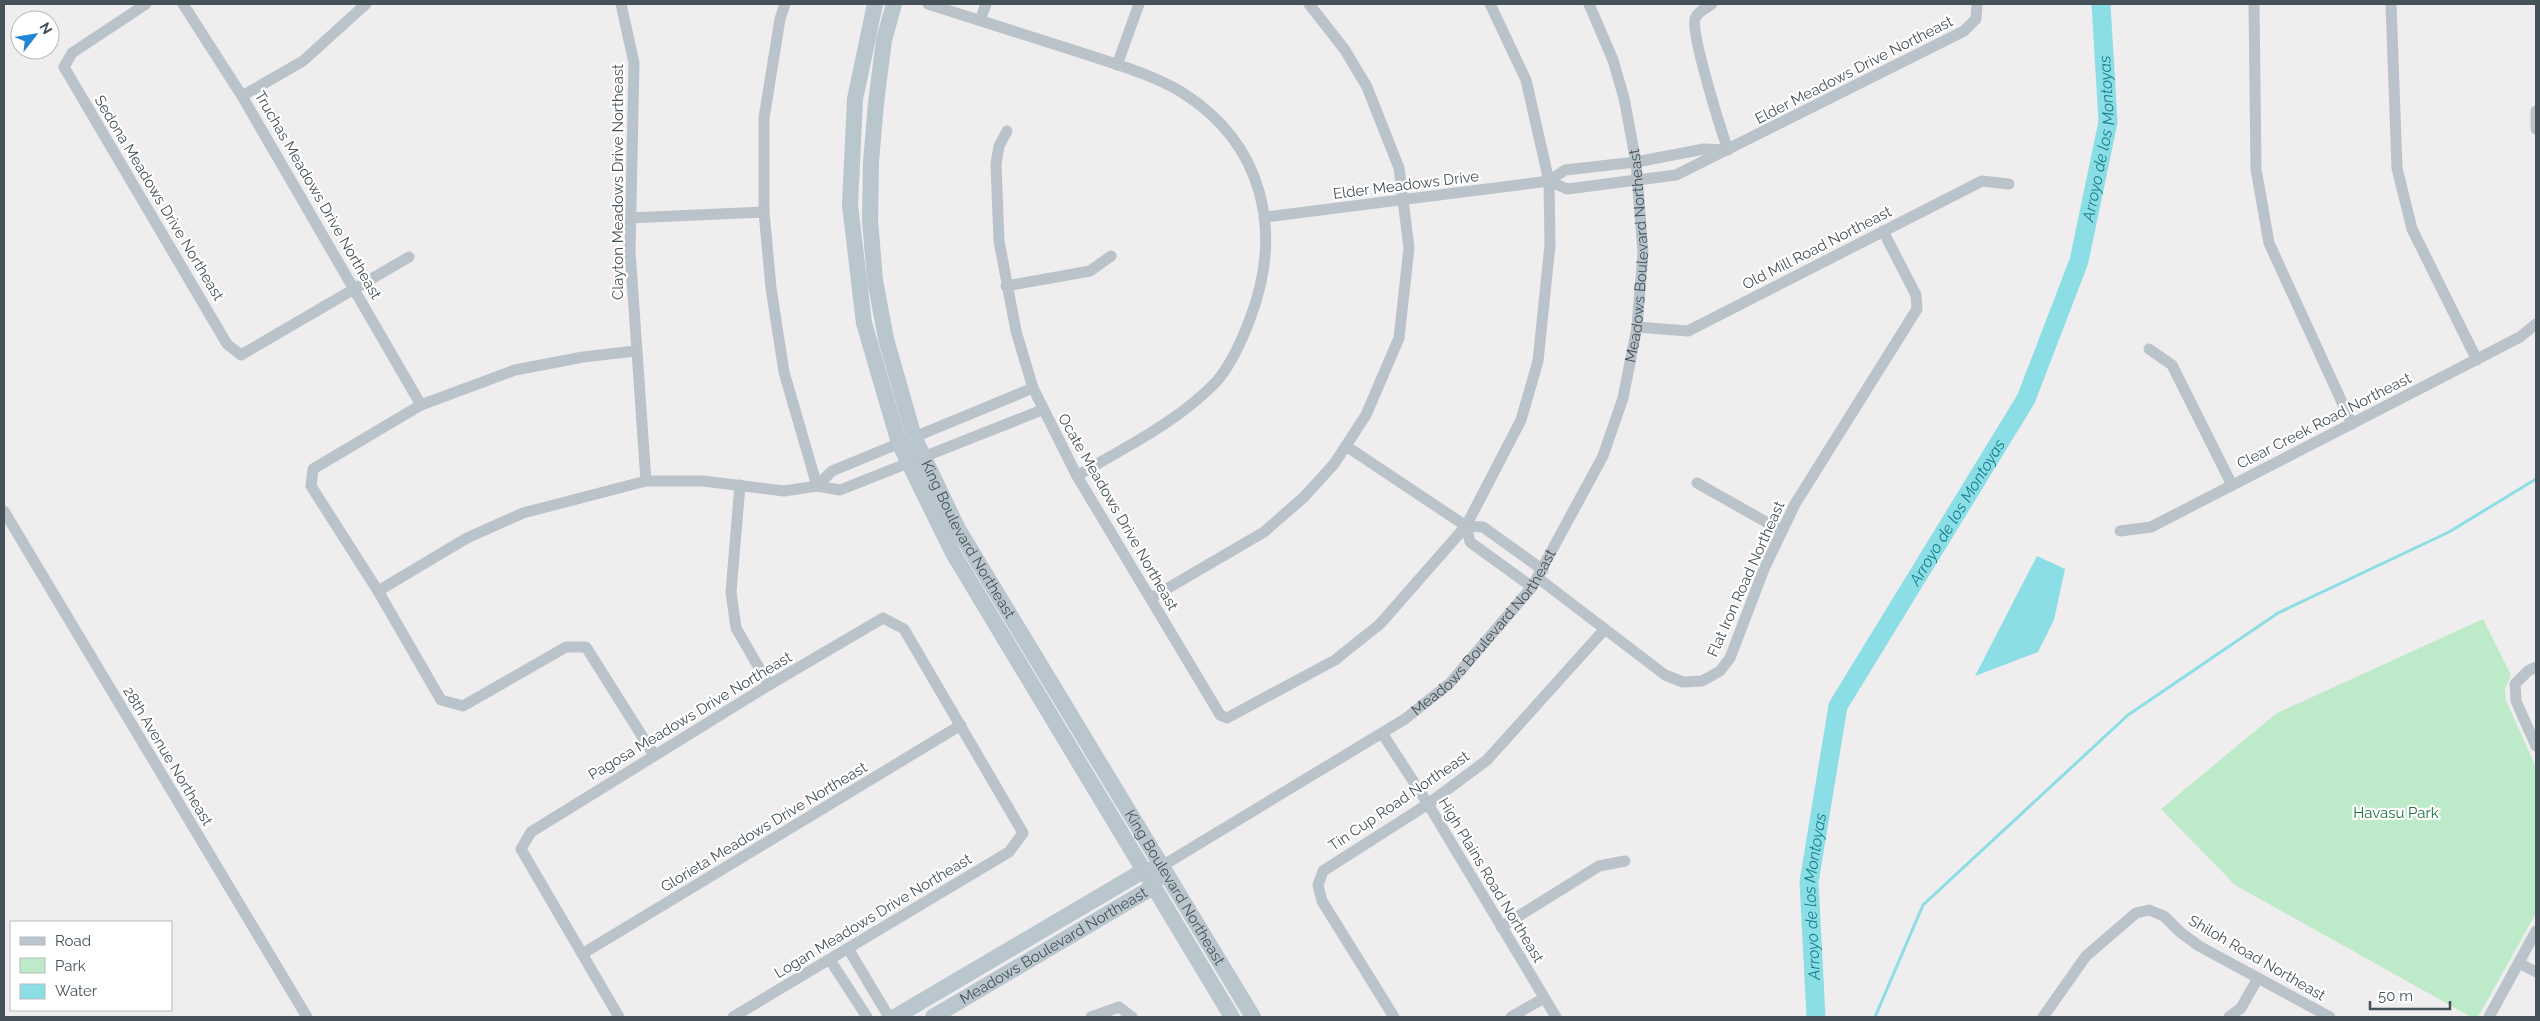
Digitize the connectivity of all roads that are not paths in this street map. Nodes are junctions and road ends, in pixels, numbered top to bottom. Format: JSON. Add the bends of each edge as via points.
{"nodes":[{"id":1,"x":146,"y":4,"type":"edge"},
{"id":2,"x":183,"y":4,"type":"edge"},
{"id":3,"x":366,"y":4,"type":"edge"},
{"id":4,"x":622,"y":4,"type":"edge"},
{"id":5,"x":785,"y":4,"type":"edge"},
{"id":6,"x":875,"y":4,"type":"edge"},
{"id":7,"x":894,"y":4,"type":"edge"},
{"id":8,"x":928,"y":4,"type":"edge"},
{"id":9,"x":986,"y":4,"type":"edge"},
{"id":10,"x":1139,"y":4,"type":"edge"},
{"id":11,"x":1309,"y":4,"type":"edge"},
{"id":12,"x":1490,"y":4,"type":"edge"},
{"id":13,"x":1589,"y":4,"type":"edge"},
{"id":14,"x":1712,"y":4,"type":"edge"},
{"id":15,"x":1977,"y":4,"type":"edge"},
{"id":16,"x":2254,"y":4,"type":"edge"},
{"id":17,"x":2391,"y":4,"type":"edge"},
{"id":18,"x":980,"y":20,"type":"junction"},
{"id":19,"x":1117,"y":65,"type":"junction"},
{"id":20,"x":242,"y":96,"type":"junction"},
{"id":21,"x":2536,"y":111,"type":"edge"},
{"id":22,"x":2536,"y":129,"type":"edge"},
{"id":23,"x":1006,"y":131,"type":"dead end"},
{"id":24,"x":1728,"y":150,"type":"junction"},
{"id":25,"x":1636,"y":162,"type":"junction"},
{"id":26,"x":1638,"y":180,"type":"junction"},
{"id":27,"x":1549,"y":181,"type":"junction"},
{"id":28,"x":2009,"y":184,"type":"dead end"},
{"id":29,"x":1404,"y":201,"type":"junction"},
{"id":30,"x":764,"y":212,"type":"junction"},
{"id":31,"x":1266,"y":217,"type":"junction"},
{"id":32,"x":630,"y":218,"type":"junction"},
{"id":33,"x":1883,"y":231,"type":"junction"},
{"id":34,"x":1111,"y":256,"type":"dead end"},
{"id":35,"x":409,"y":257,"type":"dead end"},
{"id":36,"x":1006,"y":286,"type":"junction"},
{"id":37,"x":355,"y":288,"type":"junction"},
{"id":38,"x":2536,"y":324,"type":"edge"},
{"id":39,"x":1637,"y":327,"type":"junction"},
{"id":40,"x":2149,"y":349,"type":"dead end"},
{"id":41,"x":635,"y":351,"type":"junction"},
{"id":42,"x":2477,"y":360,"type":"junction"},
{"id":43,"x":1033,"y":388,"type":"junction"},
{"id":44,"x":421,"y":405,"type":"junction"},
{"id":45,"x":1042,"y":410,"type":"junction"},
{"id":46,"x":2352,"y":424,"type":"junction"},
{"id":47,"x":907,"y":440,"type":"junction"},
{"id":48,"x":1346,"y":446,"type":"junction"},
{"id":49,"x":924,"y":457,"type":"junction"},
{"id":50,"x":908,"y":464,"type":"junction"},
{"id":51,"x":1077,"y":476,"type":"junction"},
{"id":52,"x":646,"y":481,"type":"junction"},
{"id":53,"x":1697,"y":483,"type":"dead end"},
{"id":54,"x":740,"y":485,"type":"junction"},
{"id":55,"x":2232,"y":485,"type":"junction"},
{"id":56,"x":817,"y":486,"type":"junction"},
{"id":57,"x":4,"y":511,"type":"edge"},
{"id":58,"x":1466,"y":526,"type":"junction"},
{"id":59,"x":1782,"y":531,"type":"junction"},
{"id":60,"x":2120,"y":531,"type":"dead end"},
{"id":61,"x":1538,"y":578,"type":"junction"},
{"id":62,"x":378,"y":591,"type":"junction"},
{"id":63,"x":1151,"y":598,"type":"junction"},
{"id":64,"x":1604,"y":630,"type":"junction"},
{"id":65,"x":2536,"y":667,"type":"edge"},
{"id":66,"x":769,"y":685,"type":"junction"},
{"id":67,"x":961,"y":725,"type":"junction"},
{"id":68,"x":1382,"y":733,"type":"junction"},
{"id":69,"x":2536,"y":746,"type":"edge"},
{"id":70,"x":654,"y":755,"type":"junction"},
{"id":71,"x":1428,"y":804,"type":"junction"},
{"id":72,"x":1625,"y":861,"type":"dead end"},
{"id":73,"x":1162,"y":866,"type":"junction"},
{"id":74,"x":1143,"y":871,"type":"junction"},
{"id":75,"x":1153,"y":886,"type":"junction"},
{"id":76,"x":1502,"y":927,"type":"junction"},
{"id":77,"x":2536,"y":931,"type":"edge"},
{"id":78,"x":849,"y":950,"type":"junction"},
{"id":79,"x":582,"y":954,"type":"junction"},
{"id":80,"x":830,"y":960,"type":"junction"},
{"id":81,"x":2519,"y":963,"type":"junction"},
{"id":82,"x":2536,"y":972,"type":"edge"},
{"id":83,"x":2258,"y":978,"type":"junction"},
{"id":84,"x":1544,"y":998,"type":"junction"},
{"id":85,"x":307,"y":1017,"type":"edge"},
{"id":86,"x":619,"y":1017,"type":"edge"},
{"id":87,"x":733,"y":1017,"type":"edge"},
{"id":88,"x":867,"y":1017,"type":"edge"},
{"id":89,"x":889,"y":1017,"type":"edge"},
{"id":90,"x":895,"y":1017,"type":"edge"},
{"id":91,"x":933,"y":1017,"type":"edge"},
{"id":92,"x":1091,"y":1017,"type":"edge"},
{"id":93,"x":1132,"y":1017,"type":"edge"},
{"id":94,"x":1232,"y":1017,"type":"edge"},
{"id":95,"x":1253,"y":1017,"type":"edge"},
{"id":96,"x":1394,"y":1017,"type":"edge"},
{"id":97,"x":1512,"y":1017,"type":"edge"},
{"id":98,"x":1556,"y":1017,"type":"edge"},
{"id":99,"x":2043,"y":1017,"type":"edge"},
{"id":100,"x":2229,"y":1017,"type":"edge"},
{"id":101,"x":2330,"y":1017,"type":"edge"},
{"id":102,"x":2490,"y":1017,"type":"edge"}],
"edges":[{"from":1,"to":37,"type":"street","name":"Sedona Meadows Drive Northeast","via":[[72,53],[64,67],[228,344],[241,355]]},
{"from":2,"to":20,"type":"street","name":"Truchas Meadows Drive Northeast"},
{"from":3,"to":20,"type":"street","via":[[303,61]]},
{"from":4,"to":32,"type":"street","name":"Clayton Meadows Drive Northeast","via":[[634,63]]},
{"from":5,"to":30,"type":"street","via":[[764,118]]},
{"from":6,"to":47,"type":"street","name":"King Boulevard Northeast","via":[[855,99],[850,205],[864,323]]},
{"from":7,"to":47,"type":"street","name":"King Boulevard Northeast","via":[[884,40],[877,94],[870,162],[870,220],[875,280]]},
{"from":8,"to":18,"type":"street"},
{"from":9,"to":18,"type":"street"},
{"from":10,"to":19,"type":"street"},
{"from":11,"to":29,"type":"street","via":[[1345,50],[1368,87],[1399,168]]},
{"from":12,"to":27,"type":"street","via":[[1526,80]]},
{"from":13,"to":25,"type":"street","name":"Meadows Boulevard Northeast","via":[[1613,60]]},
{"from":14,"to":24,"type":"street","via":[[1696,16],[1694,22]]},
{"from":15,"to":24,"type":"street","name":"Elder Meadows Drive Northeast","via":[[1976,19],[1964,31]]},
{"from":16,"to":46,"type":"street","via":[[2256,168],[2269,243]]},
{"from":17,"to":42,"type":"street","via":[[2397,168],[2412,228]]},
{"from":18,"to":19,"type":"street"},
{"from":19,"to":31,"type":"street","via":[[1164,83],[1220,122],[1246,159],[1256,180]]},
{"from":20,"to":37,"type":"street","name":"Truchas Meadows Drive Northeast"},
{"from":21,"to":22,"type":"street"},
{"from":23,"to":36,"type":"street","name":"Ocate Meadows Drive Northeast","via":[[996,164],[999,241]]},
{"from":24,"to":25,"type":"street","name":"Elder Meadows Drive Northeast","via":[[1704,149]]},
{"from":24,"to":26,"type":"street","name":"Elder Meadows Drive Northeast","via":[[1676,175]]},
{"from":25,"to":26,"type":"street","name":"Meadows Boulevard Northeast"},
{"from":25,"to":27,"type":"street","name":"Elder Meadows Drive Northeast","via":[[1565,170]]},
{"from":26,"to":27,"type":"street","name":"Elder Meadows Drive Northeast","via":[[1567,189]]},
{"from":26,"to":39,"type":"street","name":"Meadows Boulevard Northeast","via":[[1643,253]]},
{"from":27,"to":29,"type":"street","name":"Elder Meadows Drive"},
{"from":27,"to":58,"type":"street","via":[[1550,246],[1538,361],[1521,420]]},
{"from":28,"to":33,"type":"street","name":"Old Mill Road Northeast","via":[[1982,181]]},
{"from":29,"to":31,"type":"street","name":"Elder Meadows Drive"},
{"from":29,"to":48,"type":"street","via":[[1409,248],[1399,338],[1366,415]]},
{"from":30,"to":32,"type":"street"},
{"from":30,"to":56,"type":"street","via":[[784,372]]},
{"from":31,"to":51,"type":"street","via":[[1266,256],[1258,297],[1243,338],[1218,379],[1194,403],[1170,420]]},
{"from":32,"to":41,"type":"street","name":"Clayton Meadows Drive Northeast"},
{"from":33,"to":39,"type":"street","name":"Old Mill Road Northeast","via":[[1688,330]]},
{"from":33,"to":59,"type":"street","name":"Flat Iron Road Northeast","via":[[1916,295],[1917,309],[1795,504]]},
{"from":34,"to":36,"type":"street","via":[[1090,271]]},
{"from":35,"to":37,"type":"street"},
{"from":36,"to":43,"type":"street","name":"Ocate Meadows Drive Northeast"},
{"from":37,"to":44,"type":"street","name":"Truchas Meadows Drive Northeast"},
{"from":38,"to":42,"type":"street","name":"Clear Creek Road Northeast","via":[[2520,337]]},
{"from":39,"to":61,"type":"street","name":"Meadows Boulevard Northeast","via":[[1623,398],[1603,456]]},
{"from":40,"to":55,"type":"street","via":[[2172,365]]},
{"from":41,"to":44,"type":"street","via":[[515,370]]},
{"from":41,"to":52,"type":"street","name":"Clayton Meadows Drive Northeast"},
{"from":42,"to":46,"type":"street","name":"Clear Creek Road Northeast"},
{"from":43,"to":45,"type":"street","name":"Ocate Meadows Drive Northeast"},
{"from":43,"to":47,"type":"street"},
{"from":44,"to":62,"type":"street","via":[[313,469],[311,486]]},
{"from":45,"to":49,"type":"street"},
{"from":45,"to":51,"type":"street","name":"Ocate Meadows Drive Northeast"},
{"from":46,"to":55,"type":"street","name":"Clear Creek Road Northeast"},
{"from":47,"to":49,"type":"street","name":"King Boulevard Northeast"},
{"from":47,"to":50,"type":"street","name":"King Boulevard Northeast"},
{"from":47,"to":56,"type":"street","via":[[832,471]]},
{"from":48,"to":58,"type":"street"},
{"from":48,"to":63,"type":"street","via":[[1304,498],[1264,532]]},
{"from":49,"to":50,"type":"street"},
{"from":49,"to":73,"type":"street","name":"King Boulevard Northeast","via":[[958,529]]},
{"from":50,"to":56,"type":"street","via":[[840,490]]},
{"from":50,"to":74,"type":"street","name":"King Boulevard Northeast","via":[[953,553]]},
{"from":51,"to":63,"type":"street","name":"Ocate Meadows Drive Northeast"},
{"from":52,"to":54,"type":"street"},
{"from":52,"to":62,"type":"street","via":[[523,513],[467,538]]},
{"from":53,"to":59,"type":"street"},
{"from":54,"to":56,"type":"street","via":[[784,491]]},
{"from":54,"to":66,"type":"street","via":[[731,592],[736,628]]},
{"from":55,"to":60,"type":"street","name":"Clear Creek Road Northeast","via":[[2151,527]]},
{"from":57,"to":85,"type":"street","name":"28th Avenue Northeast"},
{"from":58,"to":61,"type":"street","via":[[1483,527]]},
{"from":58,"to":61,"type":"street","via":[[1470,542]]},
{"from":58,"to":63,"type":"street","name":"Ocate Meadows Drive Northeast","via":[[1380,624],[1335,660],[1227,718],[1220,715]]},
{"from":59,"to":64,"type":"street","name":"Flat Iron Road Northeast","via":[[1730,658],[1720,671],[1702,681],[1683,682],[1665,675]]},
{"from":61,"to":64,"type":"street","name":"Flat Iron Road Northeast"},
{"from":61,"to":68,"type":"street","name":"Meadows Boulevard Northeast","via":[[1450,683]]},
{"from":62,"to":70,"type":"street","via":[[441,700],[463,706],[566,647],[586,647]]},
{"from":64,"to":71,"type":"street","name":"Tin Cup Road Northeast","via":[[1487,760]]},
{"from":65,"to":69,"type":"street","via":[[2515,684],[2516,701]]},
{"from":66,"to":67,"type":"street","name":"Pagosa Meadows Drive Northeast","via":[[883,618],[904,629]]},
{"from":66,"to":70,"type":"street","name":"Pagosa Meadows Drive Northeast"},
{"from":67,"to":78,"type":"street","name":"Logan Meadows Drive Northeast","via":[[1023,833],[1009,852]]},
{"from":67,"to":79,"type":"street","name":"Glorieta Meadows Drive Northeast"},
{"from":68,"to":71,"type":"street","name":"High Plains Road Northeast"},
{"from":68,"to":73,"type":"street","name":"Meadows Boulevard Northeast"},
{"from":70,"to":79,"type":"street","name":"Pagosa Meadows Drive Northeast","via":[[531,832],[521,849]]},
{"from":71,"to":76,"type":"street","name":"High Plains Road Northeast"},
{"from":71,"to":96,"type":"street","name":"Tin Cup Road Northeast","via":[[1323,871],[1318,885],[1322,901]]},
{"from":72,"to":76,"type":"street","via":[[1599,866]]},
{"from":73,"to":74,"type":"street","name":"Meadows Boulevard Northeast"},
{"from":73,"to":75,"type":"street","name":"Meadows Boulevard Northeast"},
{"from":73,"to":95,"type":"street","name":"King Boulevard Northeast"},
{"from":74,"to":75,"type":"street","name":"King Boulevard Northeast"},
{"from":74,"to":90,"type":"street","name":"Meadows Boulevard Northeast"},
{"from":75,"to":91,"type":"street","name":"Meadows Boulevard Northeast"},
{"from":75,"to":94,"type":"street","name":"King Boulevard Northeast"},
{"from":76,"to":84,"type":"street","name":"High Plains Road Northeast"},
{"from":77,"to":81,"type":"street"},
{"from":78,"to":80,"type":"street","name":"Logan Meadows Drive Northeast"},
{"from":78,"to":89,"type":"street"},
{"from":79,"to":86,"type":"street"},
{"from":80,"to":87,"type":"street","name":"Logan Meadows Drive Northeast"},
{"from":80,"to":88,"type":"street"},
{"from":81,"to":82,"type":"street"},
{"from":81,"to":102,"type":"street"},
{"from":83,"to":99,"type":"street","name":"Shiloh Road Northeast","via":[[2199,946],[2164,916],[2150,910],[2136,913],[2086,956]]},
{"from":83,"to":100,"type":"street","via":[[2241,1008]]},
{"from":83,"to":101,"type":"street","name":"Shiloh Road Northeast"},
{"from":84,"to":97,"type":"street"},
{"from":84,"to":98,"type":"street","name":"High Plains Road Northeast"},
{"from":92,"to":93,"type":"street","via":[[1120,1007]]}]}
